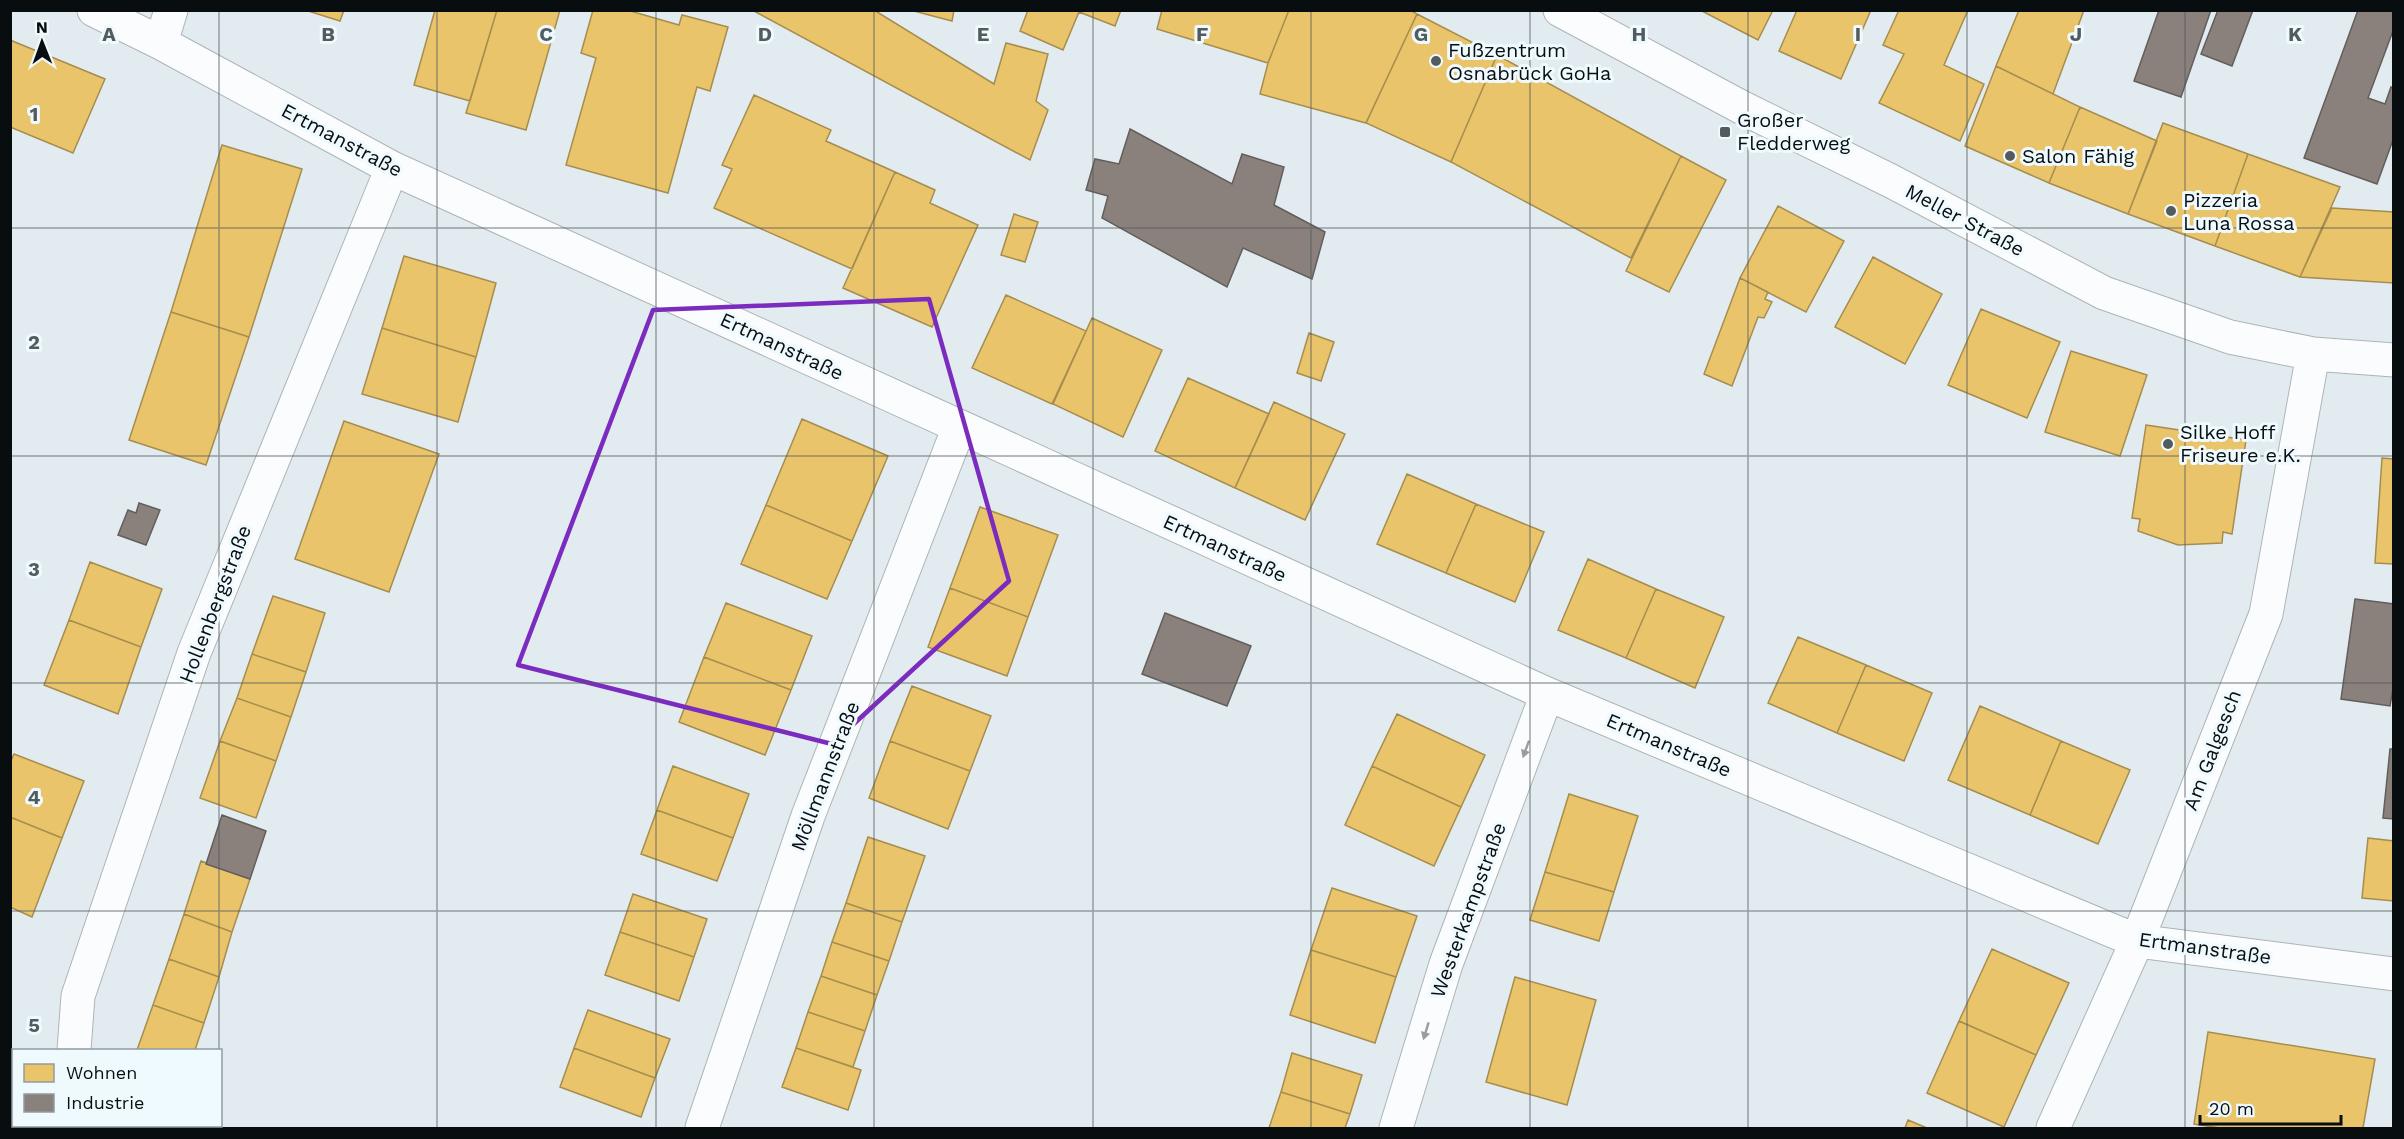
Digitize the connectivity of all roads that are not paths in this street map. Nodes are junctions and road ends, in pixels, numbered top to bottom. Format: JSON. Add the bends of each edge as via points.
{"nodes":[{"id":1,"x":94,"y":10,"type":"edge"},
{"id":2,"x":171,"y":10,"type":"edge"},
{"id":3,"x":1560,"y":10,"type":"edge"},
{"id":4,"x":161,"y":43,"type":"junction"},
{"id":5,"x":392,"y":168,"type":"junction"},
{"id":6,"x":2313,"y":354,"type":"junction"},
{"id":7,"x":2394,"y":360,"type":"edge"},
{"id":8,"x":959,"y":427,"type":"junction"},
{"id":9,"x":1546,"y":694,"type":"junction"},
{"id":10,"x":2137,"y":941,"type":"junction"},
{"id":11,"x":2394,"y":974,"type":"edge"},
{"id":12,"x":75,"y":1049,"type":"edge"},
{"id":13,"x":702,"y":1128,"type":"edge"},
{"id":14,"x":1396,"y":1128,"type":"edge"},
{"id":15,"x":2053,"y":1128,"type":"edge"}],
"edges":[{"from":1,"to":4,"type":"street","name":"Ertmanstraße"},
{"from":2,"to":4,"type":"street"},
{"from":3,"to":6,"type":"street","name":"Meller Straße","via":[[2104,293],[2230,337]]},
{"from":4,"to":5,"type":"street","name":"Ertmanstraße"},
{"from":5,"to":8,"type":"street","name":"Ertmanstraße"},
{"from":5,"to":12,"type":"street","name":"Hollenbergstraße","via":[[194,653],[78,996]]},
{"from":6,"to":7,"type":"street","name":"Meller Straße"},
{"from":6,"to":10,"type":"street","name":"Am Galgesch","via":[[2266,614]]},
{"from":8,"to":9,"type":"street","name":"Ertmanstraße"},
{"from":8,"to":13,"type":"street","name":"Möllmannstraße","via":[[808,816]]},
{"from":9,"to":10,"type":"street","name":"Ertmanstraße"},
{"from":9,"to":14,"type":"street","name":"Westerkampstraße","one_way":true,"via":[[1446,964]]},
{"from":10,"to":11,"type":"street","name":"Ertmanstraße"},
{"from":10,"to":15,"type":"street","name":"Am Galgesch"}]}
